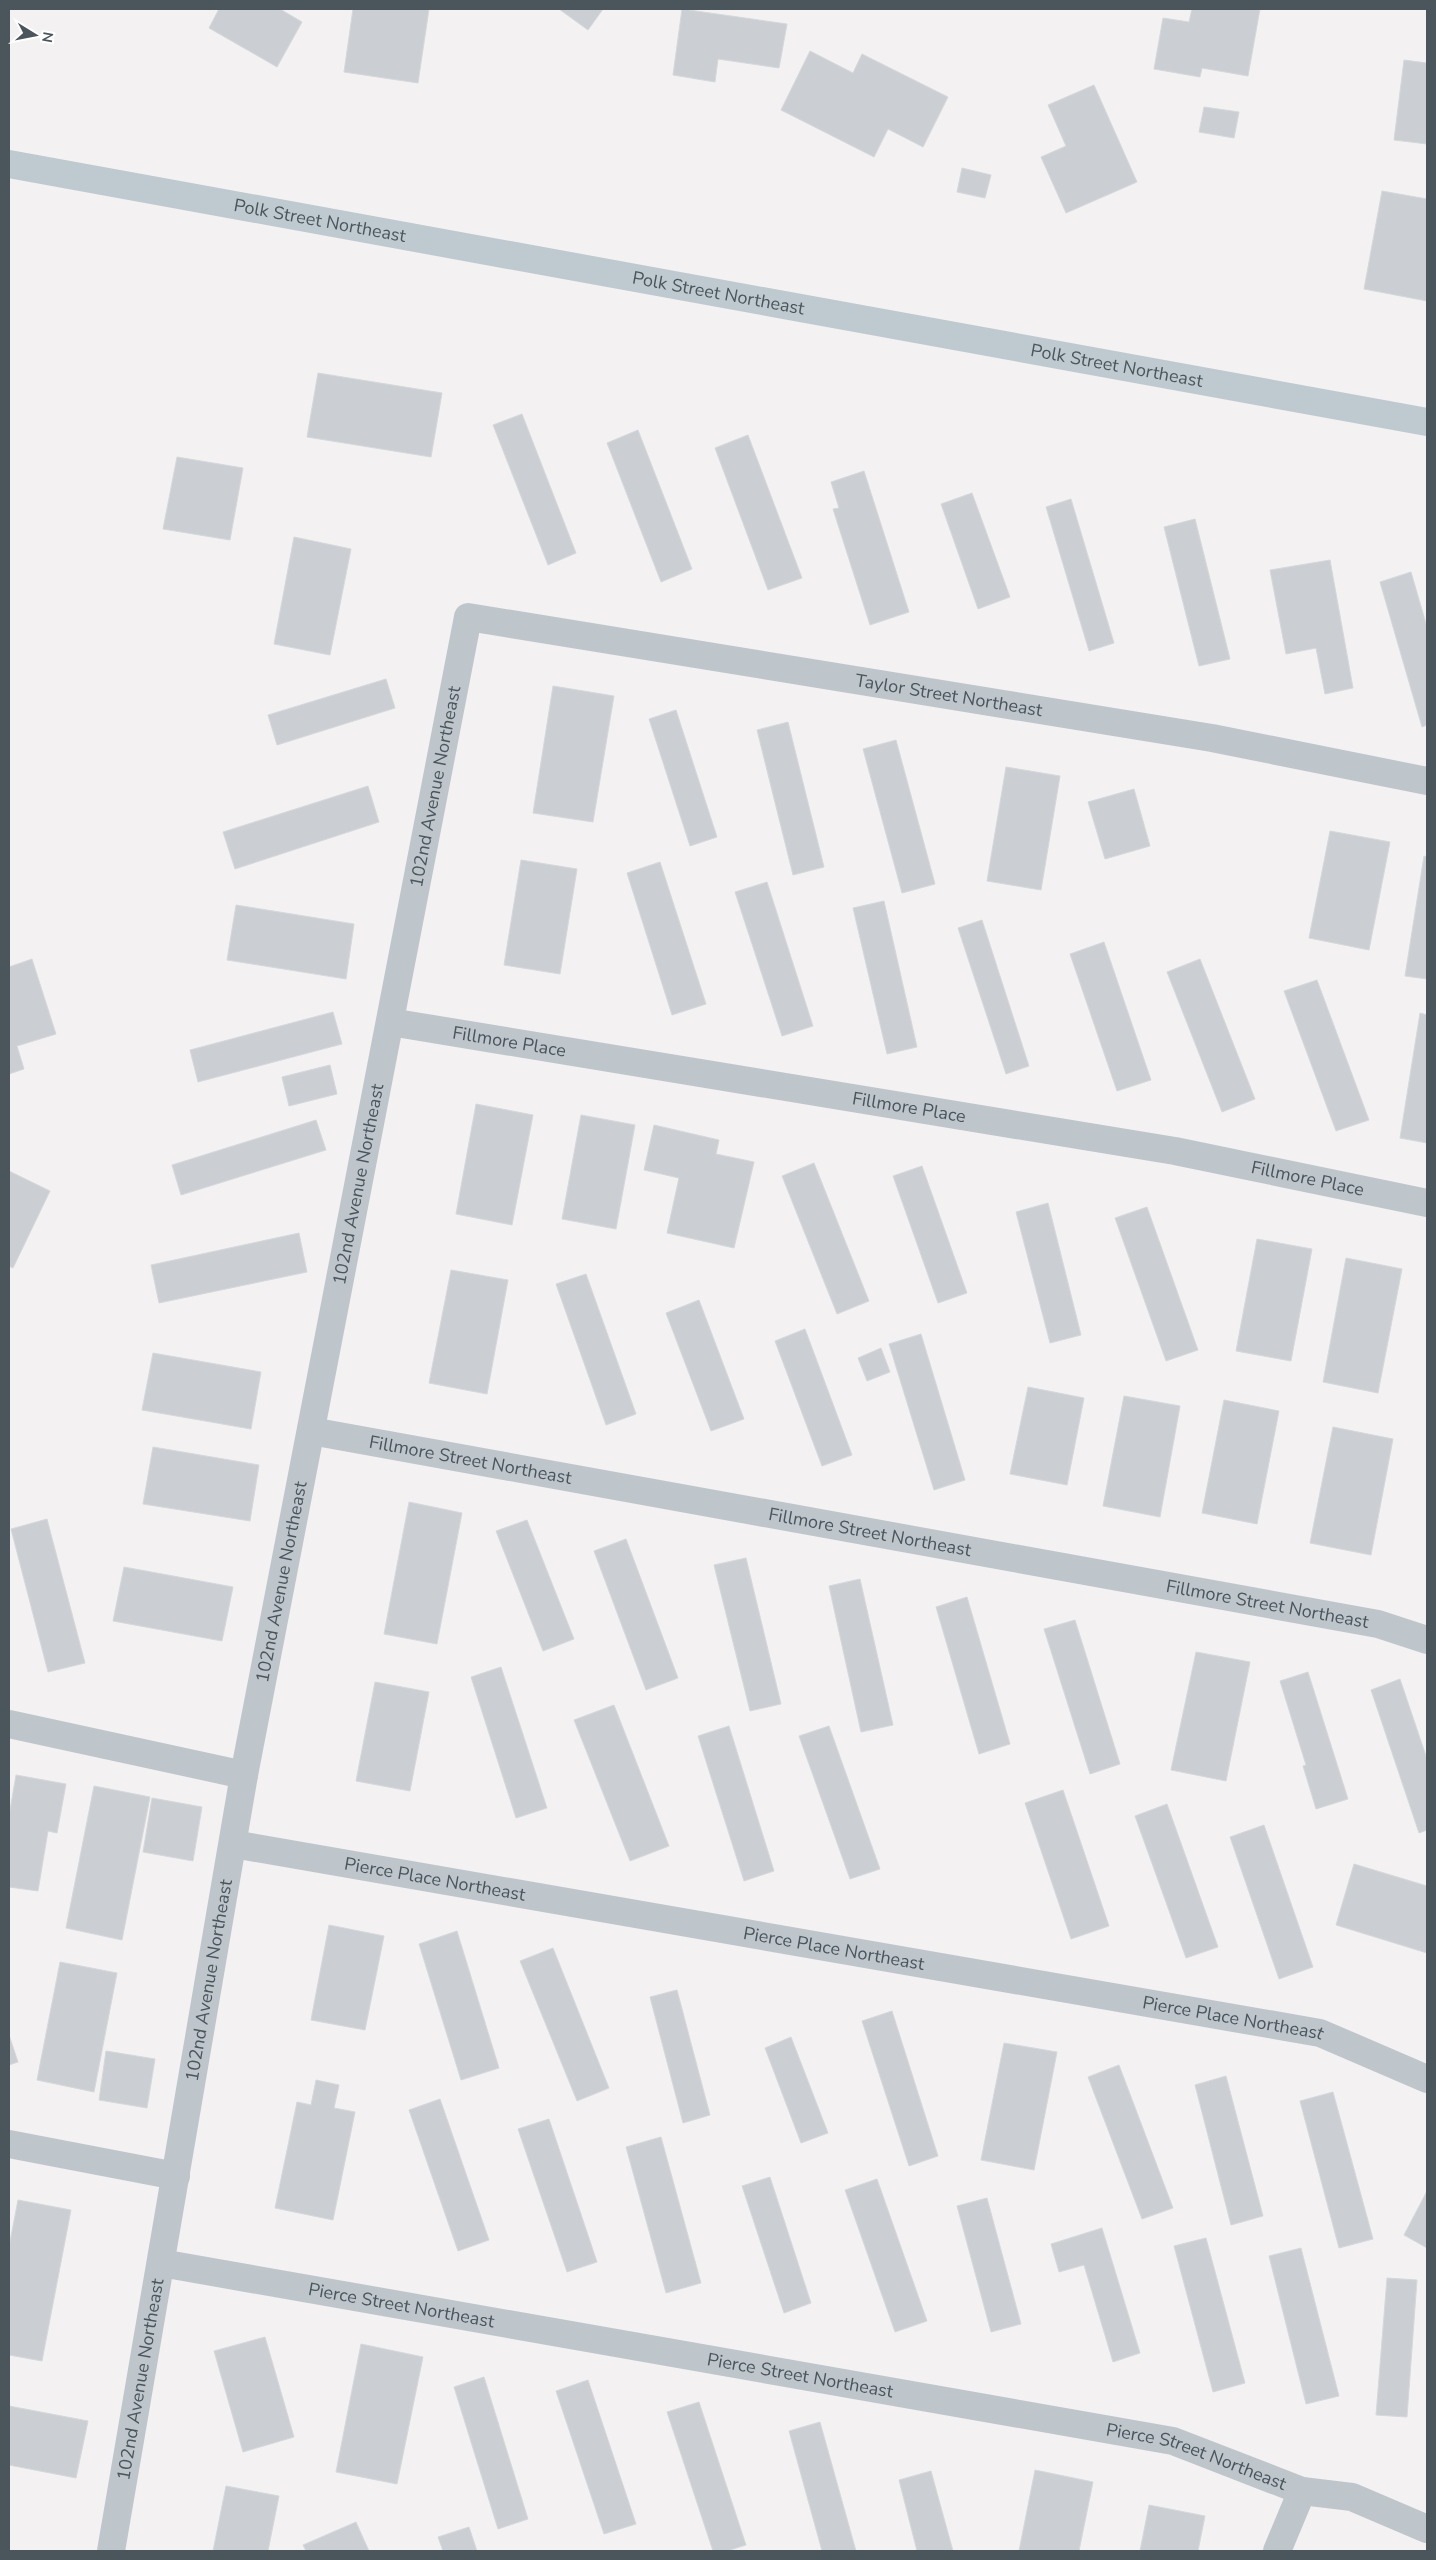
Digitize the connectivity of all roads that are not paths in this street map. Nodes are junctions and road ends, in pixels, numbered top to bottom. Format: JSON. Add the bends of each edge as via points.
{"nodes":[{"id":1,"x":9,"y":164,"type":"edge"},
{"id":2,"x":1427,"y":422,"type":"edge"},
{"id":3,"x":468,"y":617,"type":"joint"},
{"id":4,"x":1427,"y":781,"type":"edge"},
{"id":5,"x":390,"y":1022,"type":"junction"},
{"id":6,"x":1427,"y":1203,"type":"edge"},
{"id":7,"x":311,"y":1431,"type":"junction"},
{"id":8,"x":1427,"y":1640,"type":"edge"},
{"id":9,"x":9,"y":1724,"type":"edge"},
{"id":10,"x":244,"y":1775,"type":"junction"},
{"id":11,"x":233,"y":1844,"type":"junction"},
{"id":12,"x":1427,"y":2079,"type":"edge"},
{"id":13,"x":9,"y":2144,"type":"edge"},
{"id":14,"x":176,"y":2176,"type":"junction"},
{"id":15,"x":161,"y":2263,"type":"junction"},
{"id":16,"x":1302,"y":2491,"type":"junction"},
{"id":17,"x":1427,"y":2529,"type":"edge"},
{"id":18,"x":111,"y":2551,"type":"edge"},
{"id":19,"x":1277,"y":2551,"type":"edge"}],
"edges":[{"from":1,"to":2,"type":"street","name":"Polk Street Northeast"},
{"from":3,"to":4,"type":"street","name":"Taylor Street Northeast","via":[[1212,738]]},
{"from":3,"to":5,"type":"street","name":"102nd Avenue Northeast"},
{"from":5,"to":6,"type":"street","name":"Fillmore Place","via":[[1175,1151]]},
{"from":5,"to":7,"type":"street","name":"102nd Avenue Northeast"},
{"from":7,"to":8,"type":"street","name":"Fillmore Street Northeast","via":[[1378,1624]]},
{"from":7,"to":10,"type":"street","name":"102nd Avenue Northeast"},
{"from":9,"to":10,"type":"street"},
{"from":10,"to":11,"type":"street","name":"102nd Avenue Northeast"},
{"from":11,"to":12,"type":"street","name":"Pierce Place Northeast","via":[[1320,2033]]},
{"from":11,"to":14,"type":"street","name":"102nd Avenue Northeast"},
{"from":13,"to":14,"type":"street"},
{"from":14,"to":15,"type":"street","name":"102nd Avenue Northeast"},
{"from":15,"to":16,"type":"street","name":"Pierce Street Northeast","via":[[1173,2441]]},
{"from":15,"to":18,"type":"street","name":"102nd Avenue Northeast"},
{"from":16,"to":17,"type":"street","name":"Pierce Street Northeast","via":[[1352,2497]]},
{"from":16,"to":19,"type":"street"}]}
